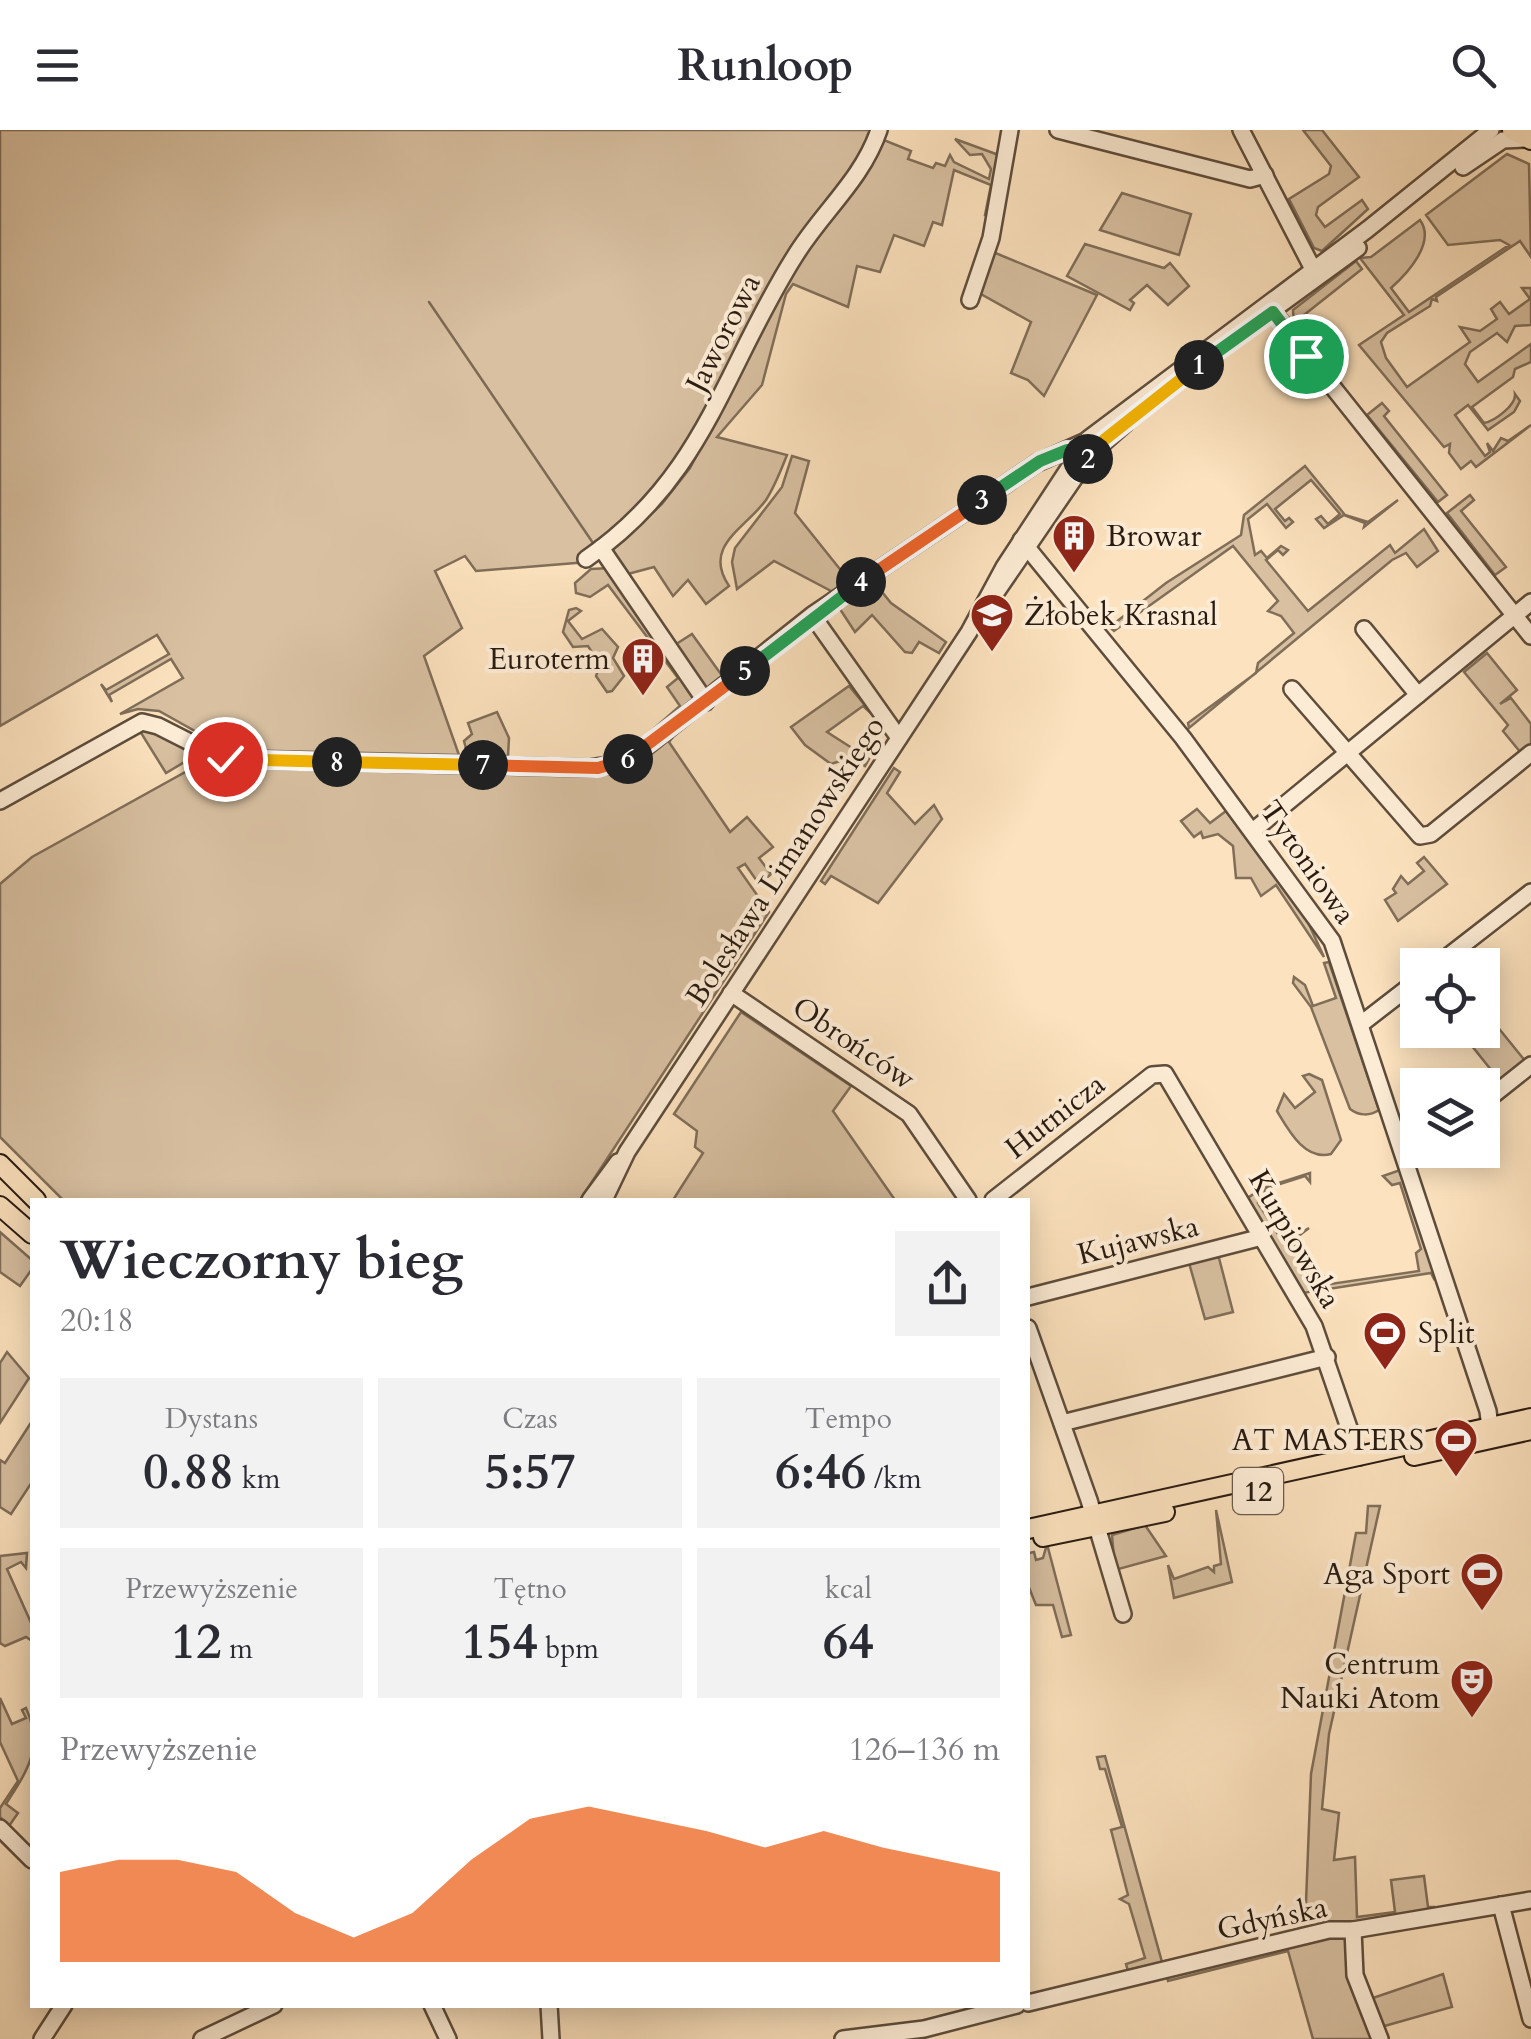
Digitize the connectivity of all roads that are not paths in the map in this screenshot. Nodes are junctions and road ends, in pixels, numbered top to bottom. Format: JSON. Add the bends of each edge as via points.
{"nodes":[{"id":1,"x":879,"y":130,"type":"edge"},
{"id":2,"x":1010,"y":130,"type":"edge"},
{"id":3,"x":1058,"y":130,"type":"edge"},
{"id":4,"x":1241,"y":130,"type":"edge"},
{"id":5,"x":1491,"y":130,"type":"edge"},
{"id":6,"x":1525,"y":139,"type":"edge"},
{"id":7,"x":1264,"y":175,"type":"junction"},
{"id":8,"x":1313,"y":268,"type":"junction"},
{"id":9,"x":970,"y":300,"type":"dead end"},
{"id":10,"x":1273,"y":312,"type":"junction"},
{"id":11,"x":1072,"y":452,"type":"junction"},
{"id":12,"x":1079,"y":473,"type":"junction"},
{"id":13,"x":1025,"y":544,"type":"junction"},
{"id":14,"x":601,"y":548,"type":"junction"},
{"id":15,"x":586,"y":558,"type":"dead end"},
{"id":16,"x":1531,"y":602,"type":"edge"},
{"id":17,"x":1515,"y":615,"type":"junction"},
{"id":18,"x":819,"y":620,"type":"junction"},
{"id":19,"x":1364,"y":629,"type":"dead end"},
{"id":20,"x":1531,"y":636,"type":"edge"},
{"id":21,"x":1292,"y":689,"type":"dead end"},
{"id":22,"x":1418,"y":695,"type":"junction"},
{"id":23,"x":706,"y":702,"type":"junction"},
{"id":24,"x":900,"y":738,"type":"junction"},
{"id":25,"x":1531,"y":753,"type":"edge"},
{"id":26,"x":1346,"y":754,"type":"junction"},
{"id":27,"x":0,"y":801,"type":"edge"},
{"id":28,"x":1254,"y":830,"type":"junction"},
{"id":29,"x":1531,"y":892,"type":"edge"},
{"id":30,"x":1459,"y":948,"type":"edge"},
{"id":31,"x":732,"y":994,"type":"junction"},
{"id":32,"x":1400,"y":994,"type":"edge"},
{"id":33,"x":1360,"y":1024,"type":"junction"},
{"id":34,"x":1531,"y":1064,"type":"edge"},
{"id":35,"x":1152,"y":1075,"type":"joint"},
{"id":36,"x":1500,"y":1089,"type":"edge"},
{"id":37,"x":1400,"y":1125,"type":"edge"},
{"id":38,"x":628,"y":1152,"type":"junction"},
{"id":39,"x":0,"y":1164,"type":"edge"},
{"id":40,"x":1415,"y":1168,"type":"edge"},
{"id":41,"x":34,"y":1198,"type":"edge"},
{"id":42,"x":592,"y":1198,"type":"edge"},
{"id":43,"x":605,"y":1198,"type":"edge"},
{"id":44,"x":967,"y":1198,"type":"edge"},
{"id":45,"x":996,"y":1198,"type":"edge"},
{"id":46,"x":0,"y":1206,"type":"edge"},
{"id":47,"x":30,"y":1232,"type":"edge"},
{"id":48,"x":1262,"y":1237,"type":"junction"},
{"id":49,"x":1030,"y":1296,"type":"edge"},
{"id":50,"x":1030,"y":1334,"type":"edge"},
{"id":51,"x":1327,"y":1357,"type":"junction"},
{"id":52,"x":1531,"y":1418,"type":"edge"},
{"id":53,"x":1062,"y":1422,"type":"junction"},
{"id":54,"x":1490,"y":1425,"type":"junction"},
{"id":55,"x":1531,"y":1430,"type":"edge"},
{"id":56,"x":1479,"y":1441,"type":"junction"},
{"id":57,"x":1359,"y":1457,"type":"junction"},
{"id":58,"x":1096,"y":1520,"type":"junction"},
{"id":59,"x":1030,"y":1529,"type":"edge"},
{"id":60,"x":1030,"y":1539,"type":"edge"},
{"id":61,"x":1124,"y":1614,"type":"dead end"},
{"id":62,"x":0,"y":1828,"type":"edge"},
{"id":63,"x":30,"y":1858,"type":"edge"},
{"id":64,"x":1531,"y":1900,"type":"edge"},
{"id":65,"x":1501,"y":1905,"type":"junction"},
{"id":66,"x":1353,"y":1930,"type":"junction"},
{"id":67,"x":1030,"y":2002,"type":"edge"},
{"id":68,"x":62,"y":2008,"type":"edge"},
{"id":69,"x":268,"y":2008,"type":"edge"},
{"id":70,"x":433,"y":2008,"type":"edge"},
{"id":71,"x":549,"y":2008,"type":"edge"},
{"id":72,"x":1005,"y":2008,"type":"edge"},
{"id":73,"x":1531,"y":2020,"type":"edge"},
{"id":74,"x":42,"y":2039,"type":"edge"},
{"id":75,"x":202,"y":2039,"type":"edge"},
{"id":76,"x":447,"y":2039,"type":"edge"},
{"id":77,"x":551,"y":2039,"type":"edge"},
{"id":78,"x":843,"y":2039,"type":"edge"},
{"id":79,"x":1380,"y":2039,"type":"edge"}],
"edges":[{"from":1,"to":14,"type":"street","name":"Jaworowa","via":[[857,176],[793,258],[688,458],[656,501]]},
{"from":2,"to":9,"type":"street","via":[[991,238]]},
{"from":3,"to":7,"type":"street","via":[[1250,178]]},
{"from":4,"to":7,"type":"street"},
{"from":5,"to":8,"type":"street","name":"Bolesława Limanowskiego"},
{"from":6,"to":10,"type":"street","name":"Bolesława Limanowskiego","via":[[1503,140],[1466,164]]},
{"from":7,"to":8,"type":"street"},
{"from":8,"to":11,"type":"street","name":"Bolesława Limanowskiego"},
{"from":10,"to":12,"type":"street","name":"Bolesława Limanowskiego","via":[[1104,440]]},
{"from":10,"to":17,"type":"street"},
{"from":11,"to":12,"type":"street"},
{"from":11,"to":13,"type":"street","name":"Bolesława Limanowskiego"},
{"from":11,"to":18,"type":"street","via":[[1037,463]]},
{"from":12,"to":13,"type":"street","name":"Bolesława Limanowskiego"},
{"from":13,"to":24,"type":"street","name":"Bolesława Limanowskiego"},
{"from":13,"to":28,"type":"street","name":"Tytoniowa"},
{"from":14,"to":15,"type":"street","name":"Jaworowa"},
{"from":14,"to":23,"type":"street"},
{"from":16,"to":17,"type":"street"},
{"from":17,"to":20,"type":"street"},
{"from":17,"to":22,"type":"street"},
{"from":18,"to":23,"type":"street"},
{"from":18,"to":24,"type":"street"},
{"from":19,"to":22,"type":"street"},
{"from":21,"to":26,"type":"street"},
{"from":22,"to":26,"type":"street"},
{"from":23,"to":27,"type":"street","via":[[635,755],[598,768],[225,759],[142,722]]},
{"from":24,"to":31,"type":"street","name":"Bolesława Limanowskiego"},
{"from":25,"to":26,"type":"street","via":[[1420,836]]},
{"from":26,"to":28,"type":"street"},
{"from":28,"to":33,"type":"street","name":"Tytoniowa","via":[[1326,931]]},
{"from":29,"to":30,"type":"street"},
{"from":31,"to":38,"type":"street","name":"Bolesława Limanowskiego"},
{"from":31,"to":44,"type":"street","name":"Obrońców","via":[[903,1109]]},
{"from":32,"to":33,"type":"street"},
{"from":33,"to":37,"type":"street","name":"Tytoniowa"},
{"from":34,"to":36,"type":"street"},
{"from":35,"to":45,"type":"street","name":"Hutnicza"},
{"from":35,"to":48,"type":"street","name":"Kurpiowska","via":[[1168,1076]]},
{"from":38,"to":42,"type":"street","name":"Bolesława Limanowskiego"},
{"from":38,"to":43,"type":"street","name":"Bolesława Limanowskiego"},
{"from":39,"to":41,"type":"main road"},
{"from":40,"to":54,"type":"street","name":"Tytoniowa"},
{"from":46,"to":47,"type":"main road"},
{"from":48,"to":49,"type":"street","name":"Kujawska"},
{"from":48,"to":51,"type":"street","name":"Kurpiowska"},
{"from":50,"to":53,"type":"street"},
{"from":51,"to":53,"type":"street"},
{"from":51,"to":57,"type":"street","name":"Kurpiowska"},
{"from":52,"to":54,"type":"main road","number":"12"},
{"from":53,"to":58,"type":"street"},
{"from":54,"to":56,"type":"street"},
{"from":54,"to":57,"type":"main road","number":"12"},
{"from":55,"to":56,"type":"main road","number":"12"},
{"from":56,"to":58,"type":"main road","number":"12"},
{"from":57,"to":58,"type":"main road","number":"12"},
{"from":58,"to":59,"type":"main road","number":"12"},
{"from":58,"to":60,"type":"main road","number":"12"},
{"from":58,"to":61,"type":"street"},
{"from":62,"to":63,"type":"street"},
{"from":64,"to":65,"type":"street","name":"Gdyńska"},
{"from":65,"to":66,"type":"street","name":"Gdyńska"},
{"from":65,"to":73,"type":"street"},
{"from":66,"to":67,"type":"street","name":"Gdyńska","via":[[1329,1930]]},
{"from":66,"to":79,"type":"street","via":[[1355,1974]]},
{"from":68,"to":74,"type":"street"},
{"from":69,"to":75,"type":"street"},
{"from":70,"to":76,"type":"street"},
{"from":71,"to":77,"type":"street"},
{"from":72,"to":78,"type":"street","via":[[924,2029]]}]}
